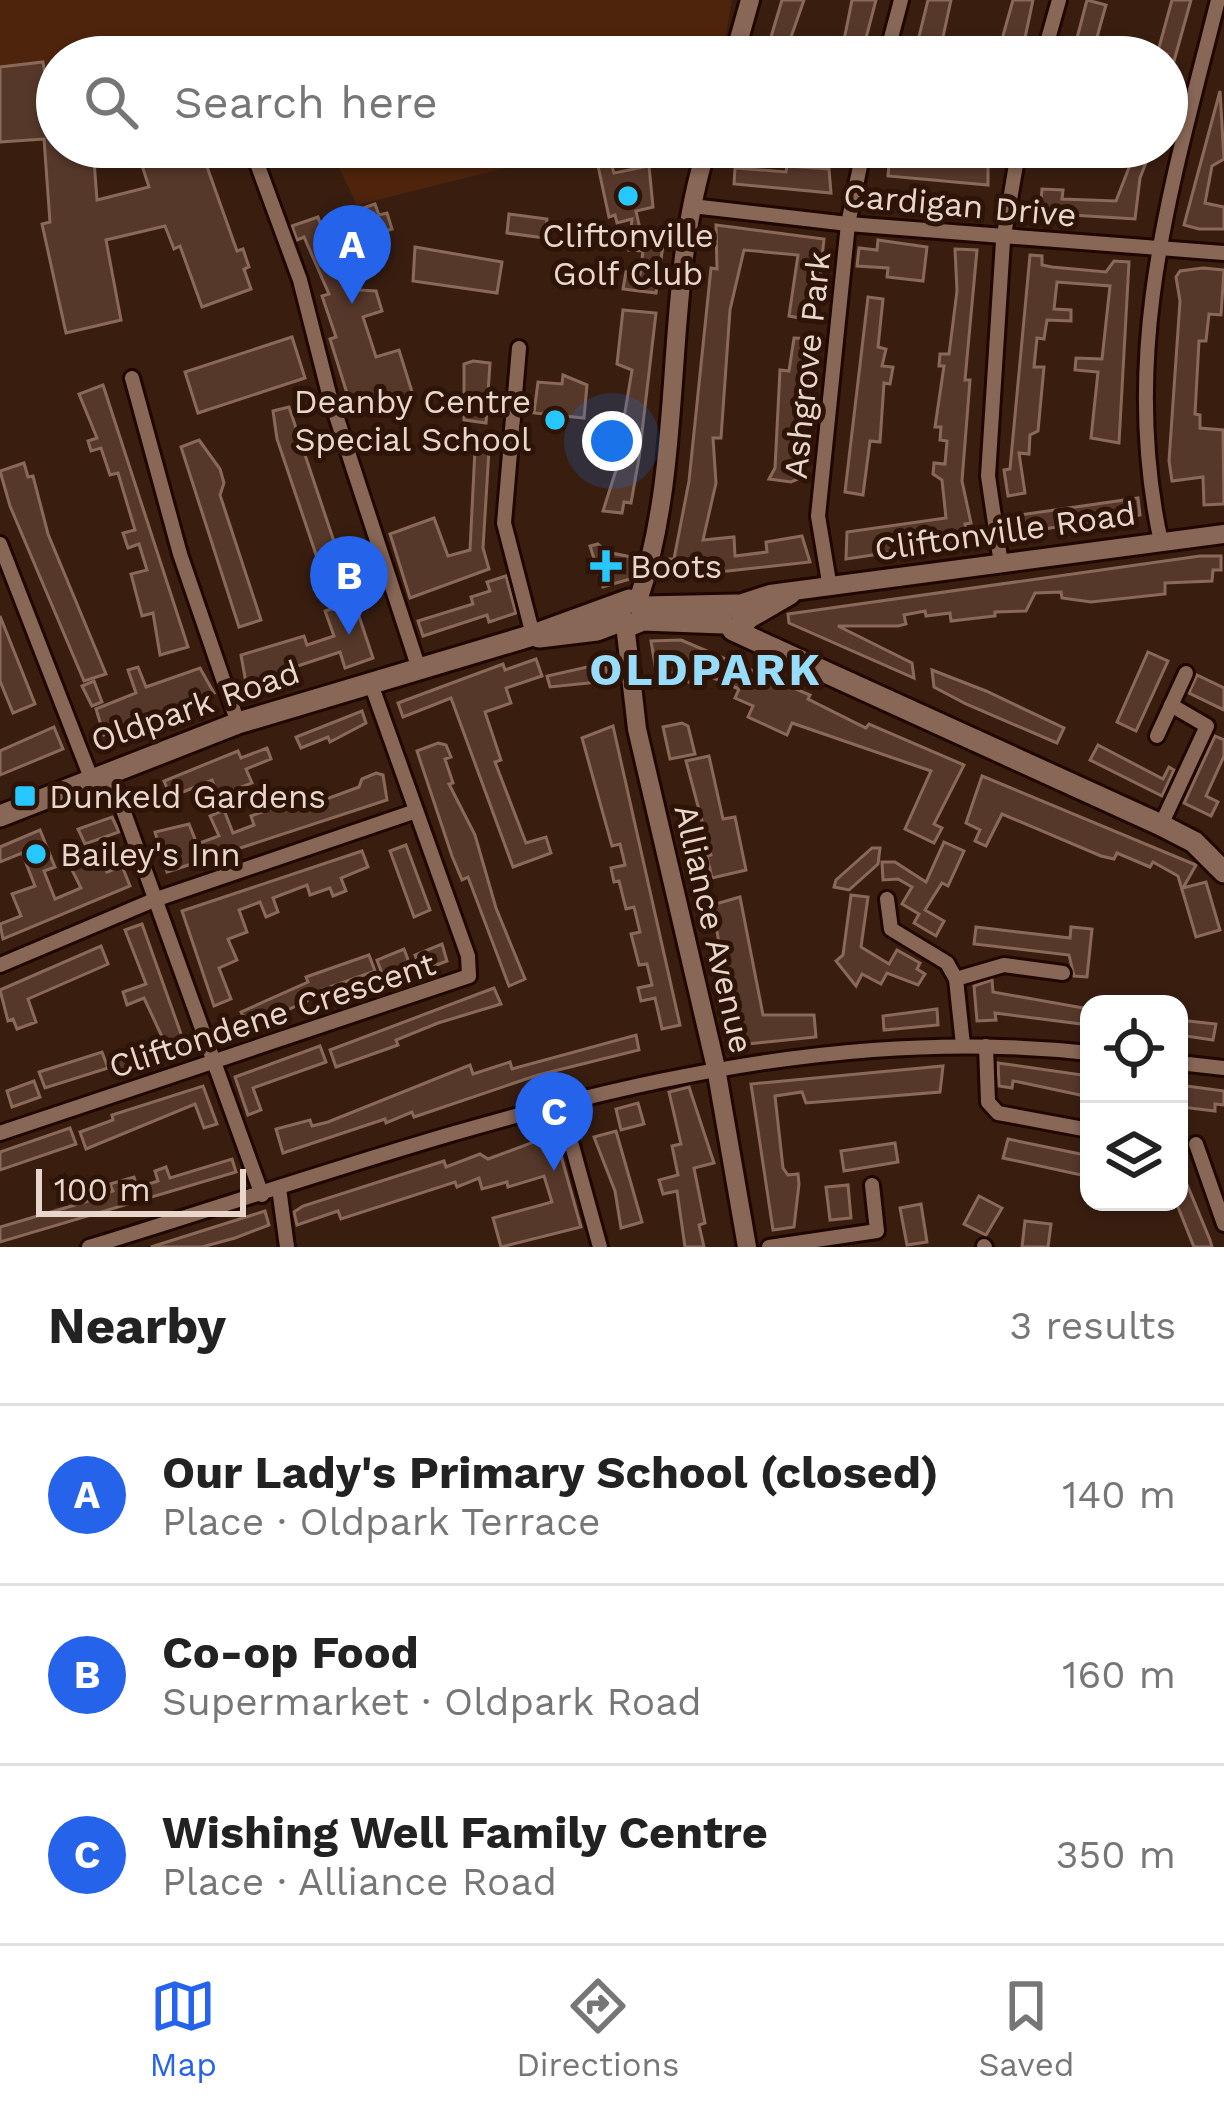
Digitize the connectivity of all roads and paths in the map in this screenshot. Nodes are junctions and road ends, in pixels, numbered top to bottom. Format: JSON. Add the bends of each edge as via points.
{"nodes":[{"id":1,"x":750,"y":0,"type":"edge"},
{"id":2,"x":901,"y":0,"type":"edge"},
{"id":3,"x":1059,"y":0,"type":"edge"},
{"id":4,"x":1218,"y":0,"type":"edge"},
{"id":5,"x":740,"y":36,"type":"edge"},
{"id":6,"x":892,"y":36,"type":"edge"},
{"id":7,"x":1049,"y":36,"type":"edge"},
{"id":8,"x":1188,"y":119,"type":"edge"},
{"id":9,"x":259,"y":168,"type":"edge"},
{"id":10,"x":701,"y":168,"type":"edge"},
{"id":11,"x":860,"y":168,"type":"edge"},
{"id":12,"x":1015,"y":168,"type":"edge"},
{"id":13,"x":1175,"y":168,"type":"edge"},
{"id":14,"x":692,"y":206,"type":"junction"},
{"id":15,"x":848,"y":224,"type":"junction"},
{"id":16,"x":1004,"y":234,"type":"junction"},
{"id":17,"x":1155,"y":249,"type":"junction"},
{"id":18,"x":1224,"y":254,"type":"edge"},
{"id":19,"x":519,"y":348,"type":"dead end"},
{"id":20,"x":132,"y":378,"type":"dead end"},
{"id":21,"x":1224,"y":534,"type":"edge"},
{"id":22,"x":1161,"y":542,"type":"junction"},
{"id":23,"x":0,"y":544,"type":"edge"},
{"id":24,"x":1001,"y":564,"type":"junction"},
{"id":25,"x":830,"y":588,"type":"junction"},
{"id":26,"x":632,"y":613,"type":"junction"},
{"id":27,"x":733,"y":617,"type":"junction"},
{"id":28,"x":533,"y":635,"type":"junction"},
{"id":29,"x":418,"y":666,"type":"junction"},
{"id":30,"x":1186,"y":673,"type":"dead end"},
{"id":31,"x":370,"y":681,"type":"junction"},
{"id":32,"x":1172,"y":705,"type":"junction"},
{"id":33,"x":238,"y":723,"type":"junction"},
{"id":34,"x":1157,"y":736,"type":"dead end"},
{"id":35,"x":100,"y":774,"type":"junction"},
{"id":36,"x":416,"y":811,"type":"junction"},
{"id":37,"x":0,"y":815,"type":"edge"},
{"id":38,"x":1160,"y":825,"type":"junction"},
{"id":39,"x":1221,"y":859,"type":"edge"},
{"id":40,"x":887,"y":899,"type":"dead end"},
{"id":41,"x":154,"y":900,"type":"junction"},
{"id":42,"x":0,"y":964,"type":"edge"},
{"id":43,"x":1063,"y":973,"type":"dead end"},
{"id":44,"x":956,"y":979,"type":"junction"},
{"id":45,"x":964,"y":1045,"type":"junction"},
{"id":46,"x":986,"y":1046,"type":"junction"},
{"id":47,"x":1080,"y":1052,"type":"edge"},
{"id":48,"x":212,"y":1064,"type":"junction"},
{"id":49,"x":1188,"y":1064,"type":"edge"},
{"id":50,"x":716,"y":1068,"type":"junction"},
{"id":51,"x":1224,"y":1068,"type":"edge"},
{"id":52,"x":560,"y":1102,"type":"junction"},
{"id":53,"x":1080,"y":1128,"type":"edge"},
{"id":54,"x":0,"y":1133,"type":"edge"},
{"id":55,"x":1196,"y":1144,"type":"dead end"},
{"id":56,"x":1217,"y":1181,"type":"edge"},
{"id":57,"x":872,"y":1185,"type":"dead end"},
{"id":58,"x":279,"y":1188,"type":"junction"},
{"id":59,"x":262,"y":1195,"type":"junction"},
{"id":60,"x":1224,"y":1224,"type":"edge"},
{"id":61,"x":88,"y":1247,"type":"edge"},
{"id":62,"x":287,"y":1247,"type":"edge"},
{"id":63,"x":600,"y":1247,"type":"edge"},
{"id":64,"x":747,"y":1247,"type":"edge"},
{"id":65,"x":769,"y":1247,"type":"edge"}],
"edges":[{"from":1,"to":5,"type":"street"},
{"from":2,"to":6,"type":"street"},
{"from":3,"to":7,"type":"street"},
{"from":4,"to":8,"type":"street"},
{"from":9,"to":29,"type":"street","via":[[301,280],[329,394]]},
{"from":10,"to":14,"type":"street","name":"Alliance Avenue"},
{"from":11,"to":15,"type":"street","name":"Ashgrove Park"},
{"from":12,"to":16,"type":"street"},
{"from":13,"to":17,"type":"street"},
{"from":14,"to":15,"type":"street","name":"Cardigan Drive"},
{"from":14,"to":26,"type":"street","name":"Alliance Avenue","via":[[661,496]]},
{"from":15,"to":16,"type":"street","name":"Cardigan Drive"},
{"from":15,"to":25,"type":"street","name":"Ashgrove Park","via":[[818,516]]},
{"from":16,"to":17,"type":"street","name":"Cardigan Drive"},
{"from":16,"to":24,"type":"street","via":[[988,476]]},
{"from":17,"to":18,"type":"street","name":"Cardigan Drive"},
{"from":17,"to":22,"type":"street","via":[[1144,436]]},
{"from":19,"to":28,"type":"street","via":[[504,523]]},
{"from":20,"to":33,"type":"street"},
{"from":21,"to":22,"type":"street","name":"Cliftonville Road"},
{"from":22,"to":24,"type":"street","name":"Cliftonville Road"},
{"from":23,"to":35,"type":"street"},
{"from":24,"to":25,"type":"street","name":"Cliftonville Road"},
{"from":25,"to":27,"type":"street","name":"Cliftonville Road","via":[[751,598]]},
{"from":26,"to":27,"type":"main road","name":"Cliftonville Road"},
{"from":26,"to":28,"type":"main road","name":"Oldpark Road"},
{"from":26,"to":50,"type":"street","name":"Alliance Avenue","via":[[637,728]]},
{"from":27,"to":38,"type":"main road","via":[[810,663]]},
{"from":28,"to":29,"type":"main road","name":"Oldpark Road"},
{"from":29,"to":31,"type":"main road","name":"Oldpark Road"},
{"from":30,"to":32,"type":"street"},
{"from":31,"to":33,"type":"main road","name":"Oldpark Road"},
{"from":31,"to":36,"type":"street","name":"Cliftondene Crescent"},
{"from":32,"to":34,"type":"street"},
{"from":32,"to":38,"type":"street","via":[[1207,726]]},
{"from":33,"to":35,"type":"main road","name":"Oldpark Road"},
{"from":35,"to":37,"type":"main road","name":"Oldpark Road"},
{"from":35,"to":41,"type":"street"},
{"from":36,"to":41,"type":"street"},
{"from":36,"to":48,"type":"street","name":"Cliftondene Crescent","via":[[469,976]]},
{"from":38,"to":39,"type":"main road"},
{"from":40,"to":44,"type":"street","via":[[891,928],[947,963]]},
{"from":41,"to":42,"type":"street"},
{"from":41,"to":48,"type":"street"},
{"from":43,"to":44,"type":"street","via":[[1004,965]]},
{"from":44,"to":45,"type":"street"},
{"from":45,"to":46,"type":"street"},
{"from":45,"to":50,"type":"street"},
{"from":46,"to":47,"type":"street"},
{"from":46,"to":53,"type":"street","via":[[988,1102],[998,1113]]},
{"from":48,"to":54,"type":"street","name":"Cliftondene Crescent"},
{"from":48,"to":59,"type":"street"},
{"from":49,"to":51,"type":"street"},
{"from":50,"to":52,"type":"street"},
{"from":50,"to":64,"type":"street","name":"Alliance Avenue"},
{"from":52,"to":58,"type":"street"},
{"from":52,"to":63,"type":"street"},
{"from":55,"to":56,"type":"street"},
{"from":56,"to":60,"type":"street"},
{"from":57,"to":65,"type":"street","via":[[877,1231]]},
{"from":58,"to":59,"type":"street"},
{"from":58,"to":62,"type":"street"},
{"from":59,"to":61,"type":"street"}]}
